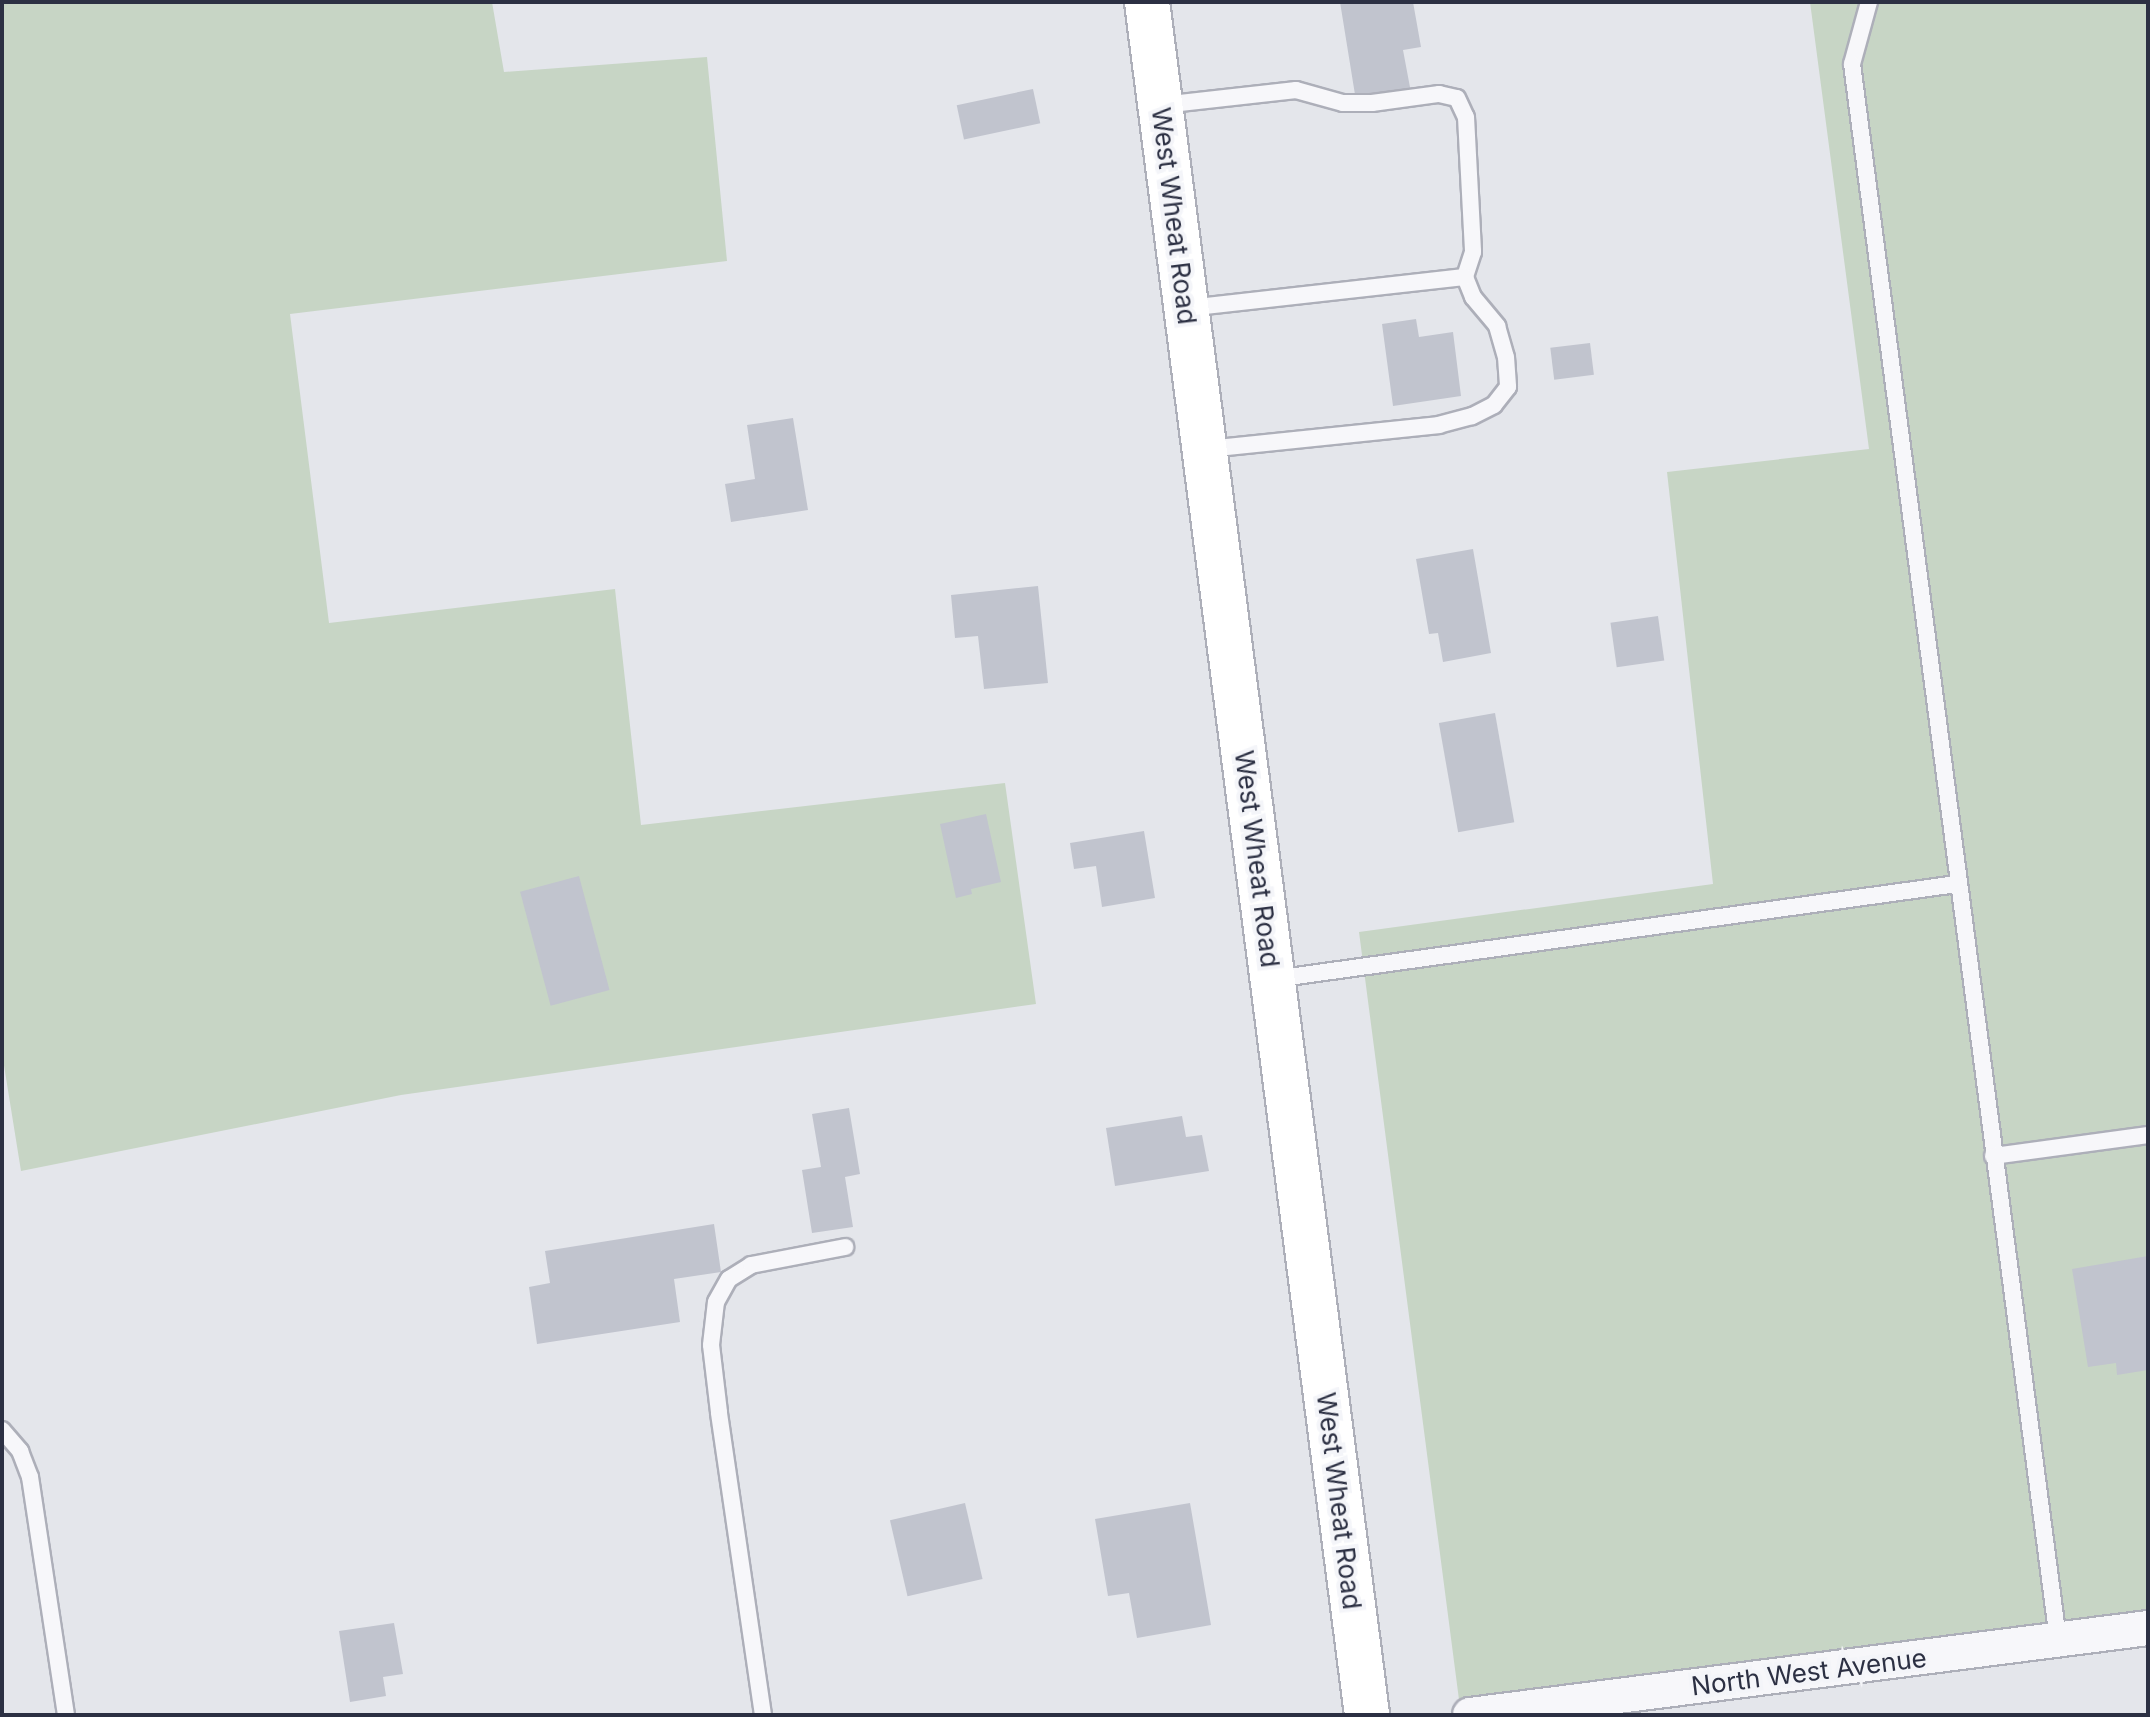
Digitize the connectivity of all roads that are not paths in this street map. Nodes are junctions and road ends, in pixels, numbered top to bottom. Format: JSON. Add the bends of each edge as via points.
{"nodes":[{"id":1,"x":1147,"y":2,"type":"edge"},
{"id":2,"x":1869,"y":2,"type":"edge"},
{"id":3,"x":1160,"y":106,"type":"junction"},
{"id":4,"x":1465,"y":277,"type":"junction"},
{"id":5,"x":1186,"y":309,"type":"junction"},
{"id":6,"x":1204,"y":450,"type":"junction"},
{"id":7,"x":1957,"y":884,"type":"junction"},
{"id":8,"x":1272,"y":979,"type":"junction"},
{"id":9,"x":2148,"y":1135,"type":"edge"},
{"id":10,"x":1993,"y":1156,"type":"junction"},
{"id":11,"x":845,"y":1247,"type":"dead end"},
{"id":12,"x":2,"y":1430,"type":"edge"},
{"id":13,"x":2148,"y":1628,"type":"edge"},
{"id":14,"x":2058,"y":1640,"type":"junction"},
{"id":15,"x":66,"y":1715,"type":"edge"},
{"id":16,"x":763,"y":1715,"type":"edge"},
{"id":17,"x":1367,"y":1715,"type":"edge"},
{"id":18,"x":1470,"y":1715,"type":"edge"}],
"edges":[{"from":1,"to":3,"type":"street","name":"West Wheat Road"},
{"from":2,"to":7,"type":"lane","via":[[1852,64]]},
{"from":3,"to":4,"type":"lane","via":[[1296,90],[1343,103],[1439,94],[1457,98],[1466,117],[1473,252]]},
{"from":3,"to":5,"type":"street","name":"West Wheat Road"},
{"from":4,"to":5,"type":"lane"},
{"from":4,"to":6,"type":"lane","via":[[1473,297],[1497,326],[1506,357],[1508,387],[1494,405],[1439,425]]},
{"from":5,"to":6,"type":"street","name":"West Wheat Road"},
{"from":6,"to":8,"type":"street","name":"West Wheat Road"},
{"from":7,"to":8,"type":"lane"},
{"from":7,"to":10,"type":"lane"},
{"from":8,"to":17,"type":"street","name":"West Wheat Road"},
{"from":9,"to":10,"type":"lane"},
{"from":10,"to":14,"type":"lane"},
{"from":11,"to":16,"type":"lane","via":[[751,1265],[729,1279],[716,1302],[711,1345]]},
{"from":12,"to":15,"type":"lane","via":[[20,1451],[30,1477]]},
{"from":13,"to":14,"type":"street","name":"North West Avenue"},
{"from":14,"to":18,"type":"street","name":"North West Avenue"}]}
